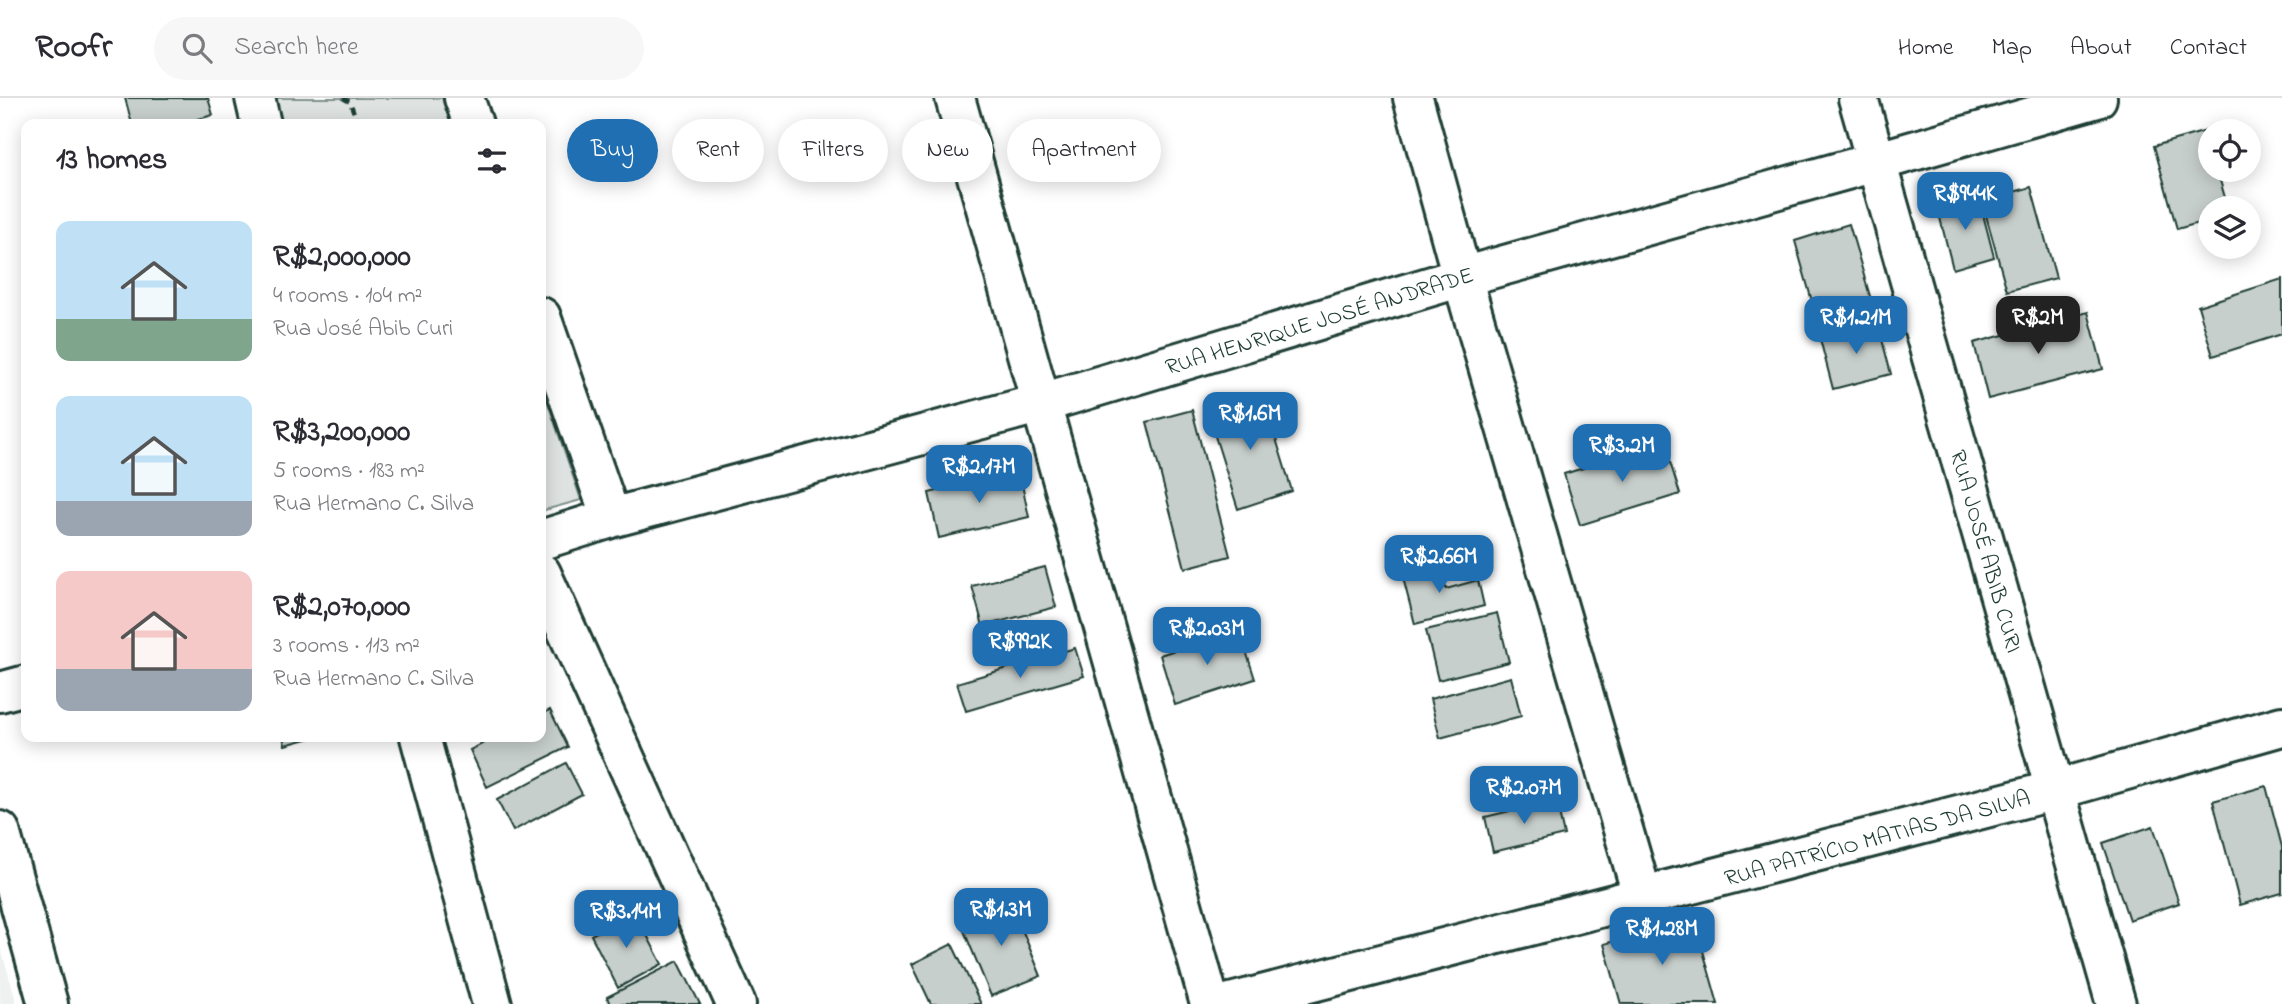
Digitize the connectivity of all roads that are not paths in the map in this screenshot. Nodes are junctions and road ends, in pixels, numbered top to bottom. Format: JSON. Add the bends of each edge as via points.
{"nodes":[{"id":1,"x":255,"y":98,"type":"edge"},
{"id":2,"x":464,"y":98,"type":"edge"},
{"id":3,"x":955,"y":98,"type":"edge"},
{"id":4,"x":1413,"y":98,"type":"edge"},
{"id":5,"x":1858,"y":98,"type":"edge"},
{"id":6,"x":2097,"y":98,"type":"edge"},
{"id":7,"x":260,"y":119,"type":"edge"},
{"id":8,"x":471,"y":119,"type":"edge"},
{"id":9,"x":1875,"y":162,"type":"junction"},
{"id":10,"x":1462,"y":277,"type":"junction"},
{"id":11,"x":546,"y":331,"type":"edge"},
{"id":12,"x":1042,"y":403,"type":"junction"},
{"id":13,"x":611,"y":518,"type":"junction"},
{"id":14,"x":546,"y":538,"type":"edge"},
{"id":15,"x":546,"y":584,"type":"edge"},
{"id":16,"x":21,"y":686,"type":"edge"},
{"id":17,"x":0,"y":692,"type":"edge"},
{"id":18,"x":2282,"y":726,"type":"edge"},
{"id":19,"x":421,"y":742,"type":"edge"},
{"id":20,"x":2055,"y":790,"type":"junction"},
{"id":21,"x":0,"y":831,"type":"edge"},
{"id":22,"x":1643,"y":898,"type":"junction"},
{"id":23,"x":48,"y":1004,"type":"edge"},
{"id":24,"x":492,"y":1004,"type":"edge"},
{"id":25,"x":736,"y":1004,"type":"edge"},
{"id":26,"x":1210,"y":1004,"type":"edge"},
{"id":27,"x":1227,"y":1004,"type":"edge"},
{"id":28,"x":2116,"y":1004,"type":"edge"}],
"edges":[{"from":1,"to":7,"type":"street"},
{"from":2,"to":8,"type":"street"},
{"from":3,"to":12,"type":"street"},
{"from":4,"to":10,"type":"street"},
{"from":5,"to":9,"type":"street","name":"RUA JOSÉ ABIB CURI"},
{"from":6,"to":9,"type":"street","name":"RUA HENRIQUE JOSÉ ANDRADE"},
{"from":9,"to":10,"type":"street","name":"RUA HENRIQUE JOSÉ ANDRADE"},
{"from":9,"to":20,"type":"street","name":"RUA JOSÉ ABIB CURI"},
{"from":10,"to":12,"type":"street","name":"RUA HENRIQUE JOSÉ ANDRADE"},
{"from":10,"to":22,"type":"street"},
{"from":11,"to":13,"type":"street"},
{"from":12,"to":13,"type":"street","name":"RUA HENRIQUE JOSÉ ANDRADE"},
{"from":12,"to":26,"type":"street"},
{"from":13,"to":14,"type":"street","name":"RUA HENRIQUE JOSÉ ANDRADE"},
{"from":15,"to":25,"type":"street"},
{"from":16,"to":17,"type":"street"},
{"from":18,"to":20,"type":"street","name":"RUA PATRÍCIO MATIAS DA SILVA"},
{"from":19,"to":24,"type":"street"},
{"from":20,"to":22,"type":"street","name":"RUA PATRÍCIO MATIAS DA SILVA"},
{"from":20,"to":28,"type":"street","name":"RUA JOSÉ ABIB CURI"},
{"from":21,"to":23,"type":"street"},
{"from":22,"to":27,"type":"street","name":"RUA PATRÍCIO MATIAS DA SILVA"}]}
